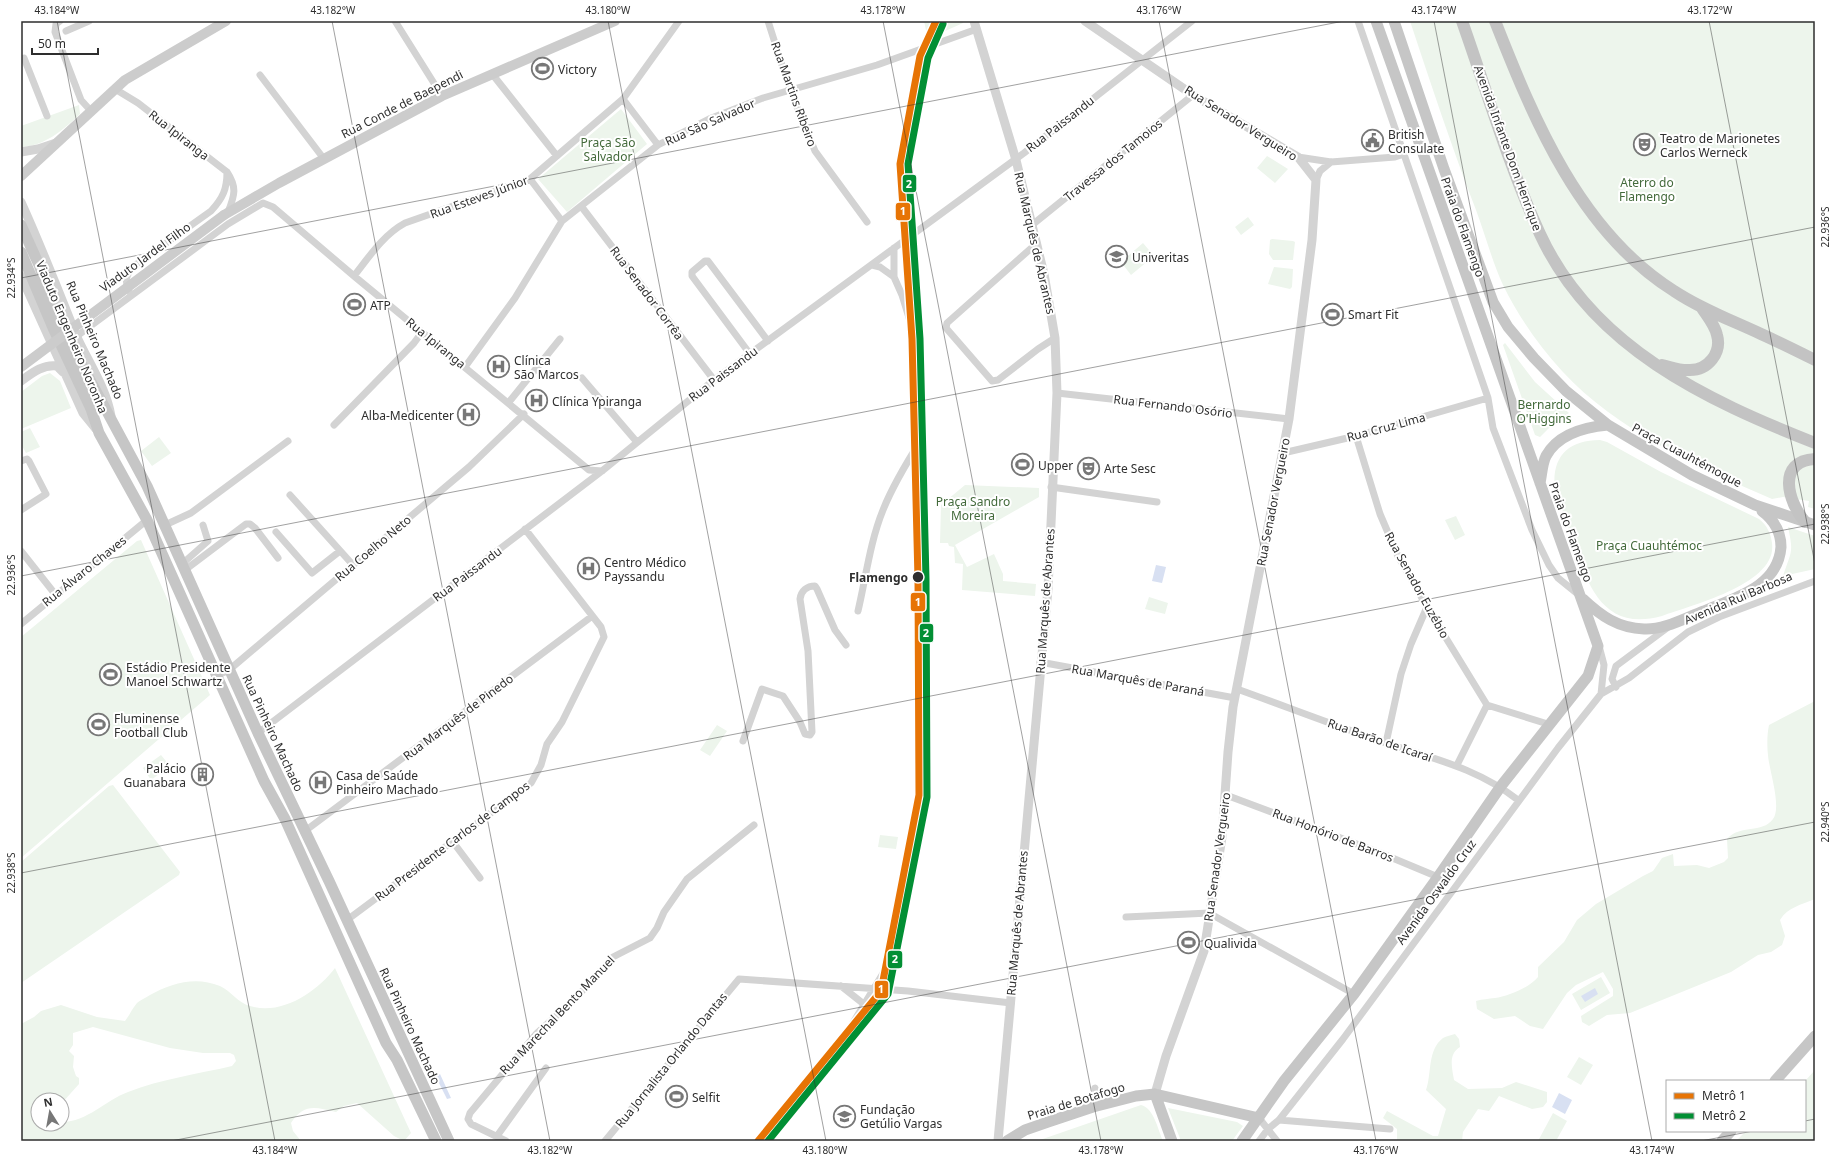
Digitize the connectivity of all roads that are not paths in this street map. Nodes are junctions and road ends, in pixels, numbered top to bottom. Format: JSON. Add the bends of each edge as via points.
{"nodes":[{"id":1,"x":60,"y":21,"type":"edge"},
{"id":2,"x":88,"y":21,"type":"edge"},
{"id":3,"x":226,"y":21,"type":"edge"},
{"id":4,"x":395,"y":21,"type":"edge"},
{"id":5,"x":615,"y":21,"type":"edge"},
{"id":6,"x":679,"y":21,"type":"edge"},
{"id":7,"x":768,"y":21,"type":"edge"},
{"id":8,"x":1085,"y":21,"type":"edge"},
{"id":9,"x":1192,"y":21,"type":"edge"},
{"id":10,"x":1358,"y":21,"type":"edge"},
{"id":11,"x":1376,"y":21,"type":"edge"},
{"id":12,"x":1394,"y":21,"type":"edge"},
{"id":13,"x":1462,"y":21,"type":"edge"},
{"id":14,"x":1495,"y":21,"type":"edge"},
{"id":15,"x":976,"y":25,"type":"edge"},
{"id":16,"x":66,"y":31,"type":"dead end"},
{"id":17,"x":24,"y":58,"type":"dead end"},
{"id":18,"x":1142,"y":59,"type":"junction"},
{"id":19,"x":260,"y":75,"type":"dead end"},
{"id":20,"x":493,"y":75,"type":"junction"},
{"id":21,"x":115,"y":89,"type":"junction"},
{"id":22,"x":790,"y":90,"type":"junction"},
{"id":23,"x":1194,"y":95,"type":"junction"},
{"id":24,"x":442,"y":96,"type":"junction"},
{"id":25,"x":623,"y":99,"type":"junction"},
{"id":26,"x":91,"y":111,"type":"junction"},
{"id":27,"x":47,"y":116,"type":"dead end"},
{"id":28,"x":58,"y":143,"type":"junction"},
{"id":29,"x":658,"y":145,"type":"junction"},
{"id":30,"x":21,"y":152,"type":"edge"},
{"id":31,"x":1404,"y":154,"type":"junction"},
{"id":32,"x":557,"y":156,"type":"junction"},
{"id":33,"x":1298,"y":157,"type":"junction"},
{"id":34,"x":324,"y":159,"type":"junction"},
{"id":35,"x":1016,"y":160,"type":"junction"},
{"id":36,"x":1331,"y":162,"type":"junction"},
{"id":37,"x":227,"y":172,"type":"junction"},
{"id":38,"x":21,"y":176,"type":"edge"},
{"id":39,"x":530,"y":179,"type":"junction"},
{"id":40,"x":1316,"y":180,"type":"junction"},
{"id":41,"x":263,"y":203,"type":"junction"},
{"id":42,"x":245,"y":204,"type":"junction"},
{"id":43,"x":22,"y":205,"type":"edge"},
{"id":44,"x":581,"y":206,"type":"junction"},
{"id":45,"x":226,"y":213,"type":"junction"},
{"id":46,"x":562,"y":221,"type":"junction"},
{"id":47,"x":867,"y":222,"type":"dead end"},
{"id":48,"x":21,"y":225,"type":"edge"},
{"id":49,"x":1032,"y":225,"type":"junction"},
{"id":50,"x":1037,"y":243,"type":"junction"},
{"id":51,"x":894,"y":248,"type":"junction"},
{"id":52,"x":21,"y":252,"type":"edge"},
{"id":53,"x":872,"y":265,"type":"junction"},
{"id":54,"x":21,"y":276,"type":"edge"},
{"id":55,"x":354,"y":276,"type":"junction"},
{"id":56,"x":894,"y":276,"type":"junction"},
{"id":57,"x":132,"y":297,"type":"junction"},
{"id":58,"x":1702,"y":308,"type":"junction"},
{"id":59,"x":422,"y":332,"type":"junction"},
{"id":60,"x":77,"y":336,"type":"junction"},
{"id":61,"x":1056,"y":338,"type":"junction"},
{"id":62,"x":560,"y":339,"type":"dead end"},
{"id":63,"x":768,"y":341,"type":"junction"},
{"id":64,"x":750,"y":354,"type":"junction"},
{"id":65,"x":1815,"y":360,"type":"edge"},
{"id":66,"x":1650,"y":361,"type":"junction"},
{"id":67,"x":465,"y":366,"type":"junction"},
{"id":68,"x":21,"y":367,"type":"edge"},
{"id":69,"x":66,"y":374,"type":"junction"},
{"id":70,"x":582,"y":378,"type":"dead end"},
{"id":71,"x":714,"y":380,"type":"junction"},
{"id":72,"x":21,"y":381,"type":"edge"},
{"id":73,"x":1057,"y":393,"type":"junction"},
{"id":74,"x":1488,"y":398,"type":"junction"},
{"id":75,"x":509,"y":402,"type":"junction"},
{"id":76,"x":524,"y":414,"type":"junction"},
{"id":77,"x":1289,"y":419,"type":"junction"},
{"id":78,"x":113,"y":424,"type":"junction"},
{"id":79,"x":334,"y":425,"type":"dead end"},
{"id":80,"x":1608,"y":426,"type":"junction"},
{"id":81,"x":99,"y":433,"type":"junction"},
{"id":82,"x":1356,"y":436,"type":"junction"},
{"id":83,"x":921,"y":440,"type":"junction"},
{"id":84,"x":288,"y":441,"type":"dead end"},
{"id":85,"x":636,"y":441,"type":"junction"},
{"id":86,"x":1815,"y":443,"type":"edge"},
{"id":87,"x":1283,"y":453,"type":"junction"},
{"id":88,"x":1815,"y":459,"type":"edge"},
{"id":89,"x":21,"y":461,"type":"edge"},
{"id":90,"x":589,"y":470,"type":"junction"},
{"id":91,"x":602,"y":471,"type":"junction"},
{"id":92,"x":589,"y":480,"type":"junction"},
{"id":93,"x":1540,"y":485,"type":"junction"},
{"id":94,"x":1052,"y":487,"type":"junction"},
{"id":95,"x":290,"y":495,"type":"dead end"},
{"id":96,"x":1158,"y":502,"type":"dead end"},
{"id":97,"x":1755,"y":505,"type":"junction"},
{"id":98,"x":21,"y":510,"type":"edge"},
{"id":99,"x":147,"y":520,"type":"junction"},
{"id":100,"x":1810,"y":524,"type":"edge"},
{"id":101,"x":165,"y":525,"type":"junction"},
{"id":102,"x":203,"y":525,"type":"dead end"},
{"id":103,"x":525,"y":529,"type":"junction"},
{"id":104,"x":276,"y":532,"type":"dead end"},
{"id":105,"x":21,"y":551,"type":"edge"},
{"id":106,"x":340,"y":551,"type":"junction"},
{"id":107,"x":278,"y":558,"type":"dead end"},
{"id":108,"x":353,"y":565,"type":"junction"},
{"id":109,"x":184,"y":567,"type":"junction"},
{"id":110,"x":1815,"y":581,"type":"edge"},
{"id":111,"x":55,"y":594,"type":"junction"},
{"id":112,"x":1582,"y":599,"type":"junction"},
{"id":113,"x":1427,"y":608,"type":"junction"},
{"id":114,"x":858,"y":611,"type":"dead end"},
{"id":115,"x":591,"y":617,"type":"junction"},
{"id":116,"x":21,"y":624,"type":"edge"},
{"id":117,"x":1673,"y":624,"type":"junction"},
{"id":118,"x":846,"y":645,"type":"dead end"},
{"id":119,"x":1598,"y":646,"type":"junction"},
{"id":120,"x":1040,"y":662,"type":"junction"},
{"id":121,"x":229,"y":670,"type":"junction"},
{"id":122,"x":218,"y":675,"type":"junction"},
{"id":123,"x":1616,"y":687,"type":"junction"},
{"id":124,"x":1236,"y":693,"type":"junction"},
{"id":125,"x":1601,"y":694,"type":"junction"},
{"id":126,"x":1488,"y":705,"type":"junction"},
{"id":127,"x":1551,"y":725,"type":"junction"},
{"id":128,"x":258,"y":733,"type":"junction"},
{"id":129,"x":743,"y":741,"type":"dead end"},
{"id":130,"x":1386,"y":743,"type":"junction"},
{"id":131,"x":1457,"y":765,"type":"junction"},
{"id":132,"x":1501,"y":786,"type":"junction"},
{"id":133,"x":1226,"y":795,"type":"junction"},
{"id":134,"x":1518,"y":800,"type":"junction"},
{"id":135,"x":754,"y":825,"type":"dead end"},
{"id":136,"x":305,"y":831,"type":"junction"},
{"id":137,"x":453,"y":842,"type":"junction"},
{"id":138,"x":1438,"y":877,"type":"junction"},
{"id":139,"x":480,"y":878,"type":"dead end"},
{"id":140,"x":1209,"y":913,"type":"junction"},
{"id":141,"x":1126,"y":917,"type":"dead end"},
{"id":142,"x":347,"y":920,"type":"junction"},
{"id":143,"x":840,"y":986,"type":"junction"},
{"id":144,"x":873,"y":989,"type":"junction"},
{"id":145,"x":1354,"y":994,"type":"junction"},
{"id":146,"x":1011,"y":1003,"type":"junction"},
{"id":147,"x":865,"y":1005,"type":"junction"},
{"id":148,"x":1815,"y":1036,"type":"edge"},
{"id":149,"x":546,"y":1068,"type":"dead end"},
{"id":150,"x":1776,"y":1080,"type":"edge"},
{"id":151,"x":1095,"y":1088,"type":"dead end"},
{"id":152,"x":1155,"y":1094,"type":"junction"},
{"id":153,"x":1100,"y":1105,"type":"junction"},
{"id":154,"x":1259,"y":1118,"type":"junction"},
{"id":155,"x":1278,"y":1120,"type":"junction"},
{"id":156,"x":1268,"y":1129,"type":"junction"},
{"id":157,"x":1390,"y":1129,"type":"dead end"},
{"id":158,"x":1730,"y":1132,"type":"edge"},
{"id":159,"x":497,"y":1136,"type":"junction"},
{"id":160,"x":436,"y":1141,"type":"edge"},
{"id":161,"x":449,"y":1141,"type":"edge"},
{"id":162,"x":506,"y":1141,"type":"edge"},
{"id":163,"x":605,"y":1141,"type":"edge"},
{"id":164,"x":764,"y":1141,"type":"edge"},
{"id":165,"x":998,"y":1141,"type":"edge"},
{"id":166,"x":1007,"y":1141,"type":"edge"},
{"id":167,"x":1172,"y":1141,"type":"edge"},
{"id":168,"x":1242,"y":1141,"type":"edge"},
{"id":169,"x":1259,"y":1141,"type":"edge"},
{"id":170,"x":1277,"y":1141,"type":"edge"},
{"id":171,"x":1722,"y":1141,"type":"edge"}],
"edges":[{"from":1,"to":26,"type":"street","via":[[56,24],[55,32],[81,100]]},
{"from":2,"to":16,"type":"street"},
{"from":3,"to":21,"type":"main road"},
{"from":4,"to":24,"type":"street"},
{"from":5,"to":20,"type":"main road","name":"Rua Conde de Baependi"},
{"from":6,"to":25,"type":"street","name":"Rua Esteves Júnior"},
{"from":7,"to":22,"type":"street","name":"Rua Martins Ribeiro"},
{"from":8,"to":18,"type":"street","name":"Rua Senador Vergueiro"},
{"from":9,"to":18,"type":"street","name":"Rua Paissandu"},
{"from":10,"to":31,"type":"street","name":"Praia do Flamengo"},
{"from":11,"to":93,"type":"main road","name":"Praia do Flamengo"},
{"from":12,"to":80,"type":"main road","name":"Praia do Flamengo","via":[[1444,169],[1493,302],[1508,327],[1534,358],[1566,391]]},
{"from":13,"to":66,"type":"highway","name":"Avenida Infante Dom Henrique","via":[[1541,235],[1578,294],[1617,335]]},
{"from":14,"to":58,"type":"highway","via":[[1543,133],[1588,207],[1630,256],[1655,278]]},
{"from":15,"to":22,"type":"street","name":"Rua São Salvador","via":[[877,65]]},
{"from":15,"to":35,"type":"street","name":"Rua Marquês de Abrantes"},
{"from":17,"to":27,"type":"street"},
{"from":18,"to":23,"type":"street","name":"Rua Senador Vergueiro"},
{"from":18,"to":35,"type":"street","name":"Rua Paissandu"},
{"from":19,"to":34,"type":"street"},
{"from":20,"to":24,"type":"main road","name":"Rua Conde de Baependi"},
{"from":20,"to":32,"type":"street"},
{"from":21,"to":26,"type":"main road"},
{"from":21,"to":37,"type":"street","name":"Rua Ipiranga","via":[[138,103]]},
{"from":22,"to":29,"type":"street","name":"Rua São Salvador","via":[[709,119]]},
{"from":22,"to":47,"type":"street","name":"Rua Martins Ribeiro","via":[[815,151]]},
{"from":23,"to":33,"type":"street","name":"Rua Senador Vergueiro"},
{"from":23,"to":49,"type":"street","name":"Travessa dos Tamoios"},
{"from":24,"to":34,"type":"main road","name":"Rua Conde de Baependi"},
{"from":25,"to":29,"type":"street"},
{"from":25,"to":32,"type":"street","name":"Rua Esteves Júnior"},
{"from":26,"to":28,"type":"main road"},
{"from":28,"to":30,"type":"street"},
{"from":28,"to":38,"type":"main road"},
{"from":29,"to":44,"type":"street","name":"Rua São Salvador"},
{"from":31,"to":36,"type":"street","via":[[1395,157]]},
{"from":31,"to":74,"type":"street","name":"Praia do Flamengo"},
{"from":32,"to":39,"type":"street","name":"Rua Esteves Júnior"},
{"from":33,"to":36,"type":"street"},
{"from":33,"to":40,"type":"street","name":"Rua Senador Vergueiro"},
{"from":34,"to":42,"type":"main road","name":"Rua Conde de Baependi"},
{"from":35,"to":49,"type":"street","name":"Rua Marquês de Abrantes"},
{"from":35,"to":51,"type":"street","name":"Rua Paissandu"},
{"from":36,"to":40,"type":"street","via":[[1320,171]]},
{"from":37,"to":45,"type":"street","via":[[234,182],[234,193]]},
{"from":37,"to":57,"type":"street","via":[[222,200],[126,274],[126,284]]},
{"from":39,"to":46,"type":"street"},
{"from":39,"to":55,"type":"street","name":"Rua Esteves Júnior","via":[[395,228]]},
{"from":40,"to":77,"type":"street","name":"Rua Senador Vergueiro","via":[[1312,239]]},
{"from":41,"to":42,"type":"street"},
{"from":41,"to":55,"type":"street","name":"Rua Ipiranga","via":[[273,207]]},
{"from":41,"to":57,"type":"street","via":[[228,224]]},
{"from":42,"to":45,"type":"main road","name":"Rua Conde de Baependi"},
{"from":43,"to":60,"type":"street","name":"Rua Pinheiro Machado","via":[[39,240]]},
{"from":44,"to":46,"type":"street","name":"Rua São Salvador"},
{"from":44,"to":71,"type":"street","name":"Rua Senador Corrêa"},
{"from":45,"to":68,"type":"main road","name":"Viaduto Jardel Filho","bridge":true},
{"from":46,"to":67,"type":"street","name":"Rua São Salvador","via":[[515,298]]},
{"from":48,"to":78,"type":"main road","name":"Viaduto Engenheiro Noronha","via":[[39,265],[61,326]]},
{"from":49,"to":50,"type":"street","name":"Rua Marquês de Abrantes"},
{"from":50,"to":61,"type":"street","name":"Rua Marquês de Abrantes","via":[[1050,297]]},
{"from":50,"to":61,"type":"street","via":[[947,323],[946,328],[992,381],[998,380]]},
{"from":51,"to":53,"type":"street","name":"Rua Paissandu"},
{"from":51,"to":56,"type":"street"},
{"from":52,"to":81,"type":"main road","name":"Viaduto Engenheiro Noronha","via":[[91,409]]},
{"from":53,"to":56,"type":"street"},
{"from":53,"to":63,"type":"street","name":"Rua Paissandu"},
{"from":54,"to":69,"type":"street"},
{"from":55,"to":59,"type":"street","name":"Rua Ipiranga"},
{"from":56,"to":83,"type":"street","via":[[914,334]]},
{"from":57,"to":60,"type":"street"},
{"from":58,"to":65,"type":"highway"},
{"from":58,"to":66,"type":"highway","via":[[1717,334],[1717,351],[1714,359],[1702,367],[1688,370]]},
{"from":59,"to":67,"type":"street","name":"Rua Ipiranga"},
{"from":59,"to":79,"type":"street"},
{"from":60,"to":78,"type":"street","name":"Rua Pinheiro Machado","via":[[109,400]]},
{"from":61,"to":73,"type":"street","name":"Rua Marquês de Abrantes"},
{"from":62,"to":75,"type":"street"},
{"from":63,"to":64,"type":"street","name":"Rua Paissandu"},
{"from":63,"to":64,"type":"street","via":[[708,262],[704,261],[692,272],[692,276]]},
{"from":64,"to":71,"type":"street","name":"Rua Paissandu"},
{"from":66,"to":86,"type":"highway","name":"Avenida Infante Dom Henrique","via":[[1700,392],[1744,414]]},
{"from":67,"to":75,"type":"street","name":"Rua Ipiranga"},
{"from":69,"to":72,"type":"street","via":[[57,366],[46,366]]},
{"from":69,"to":81,"type":"street","via":[[83,412]]},
{"from":70,"to":85,"type":"street"},
{"from":71,"to":85,"type":"street","name":"Rua Paissandu"},
{"from":73,"to":77,"type":"street","name":"Rua Fernando Osório"},
{"from":73,"to":94,"type":"street","name":"Rua Marquês de Abrantes"},
{"from":74,"to":82,"type":"street","name":"Rua Cruz Lima"},
{"from":74,"to":112,"type":"street","name":"Praia do Flamengo","via":[[1494,428],[1532,530],[1558,578]]},
{"from":75,"to":76,"type":"street","name":"Rua Ipiranga"},
{"from":76,"to":90,"type":"street","name":"Rua Ipiranga"},
{"from":76,"to":108,"type":"street","name":"Rua Coelho Neto","via":[[469,467]]},
{"from":77,"to":87,"type":"street","name":"Rua Senador Vergueiro"},
{"from":78,"to":101,"type":"main road","name":"Rua Pinheiro Machado"},
{"from":80,"to":93,"type":"main road","via":[[1583,429],[1560,441],[1546,456]]},
{"from":80,"to":97,"type":"main road","name":"Praça Cuauhtémoque","via":[[1692,475]]},
{"from":81,"to":99,"type":"main road"},
{"from":82,"to":87,"type":"street","name":"Rua Cruz Lima"},
{"from":82,"to":113,"type":"street","name":"Rua Senador Euzébio","via":[[1388,535]]},
{"from":83,"to":114,"type":"street","via":[[902,470],[883,509]]},
{"from":83,"to":144,"type":"street","via":[[924,532],[924,778],[895,945],[885,970]]},
{"from":84,"to":101,"type":"street","via":[[195,510]]},
{"from":85,"to":91,"type":"street","name":"Rua Paissandu"},
{"from":87,"to":124,"type":"street","name":"Rua Senador Vergueiro"},
{"from":88,"to":100,"type":"highway","via":[[1801,463],[1793,470],[1788,484],[1794,506]]},
{"from":89,"to":98,"type":"street","via":[[29,461],[46,494]]},
{"from":90,"to":91,"type":"street"},
{"from":90,"to":92,"type":"street"},
{"from":91,"to":92,"type":"street","name":"Rua Paissandu"},
{"from":92,"to":103,"type":"street","name":"Rua Paissandu"},
{"from":93,"to":112,"type":"main road","name":"Praia do Flamengo"},
{"from":94,"to":96,"type":"street"},
{"from":94,"to":120,"type":"street","name":"Rua Marquês de Abrantes","via":[[1048,583]]},
{"from":95,"to":106,"type":"street"},
{"from":97,"to":100,"type":"main road"},
{"from":97,"to":117,"type":"main road","via":[[1770,517],[1780,534],[1780,554],[1771,574],[1749,592]]},
{"from":99,"to":111,"type":"street","name":"Rua Álvaro Chaves"},
{"from":99,"to":122,"type":"main road"},
{"from":101,"to":109,"type":"main road","name":"Rua Pinheiro Machado"},
{"from":102,"to":109,"type":"street","via":[[208,542]]},
{"from":103,"to":115,"type":"street","name":"Rua Presidente Carlos de Campos"},
{"from":103,"to":128,"type":"street","name":"Rua Paissandu"},
{"from":104,"to":106,"type":"street","via":[[312,573]]},
{"from":105,"to":111,"type":"street"},
{"from":106,"to":108,"type":"street"},
{"from":107,"to":109,"type":"street","via":[[255,528],[246,524]]},
{"from":108,"to":121,"type":"street","name":"Rua Coelho Neto"},
{"from":109,"to":121,"type":"main road","name":"Rua Pinheiro Machado"},
{"from":110,"to":123,"type":"street","name":"Avenida Rui Barbosa","via":[[1719,617],[1688,632]]},
{"from":111,"to":116,"type":"street","name":"Rua Álvaro Chaves"},
{"from":112,"to":117,"type":"main road","via":[[1608,620],[1622,626],[1645,630]]},
{"from":112,"to":119,"type":"main road"},
{"from":113,"to":126,"type":"street","name":"Rua Senador Euzébio"},
{"from":113,"to":130,"type":"street","via":[[1401,674]]},
{"from":115,"to":136,"type":"street","name":"Rua Marquês de Pinedo"},
{"from":115,"to":137,"type":"street","name":"Rua Presidente Carlos de Campos","via":[[601,627],[604,637],[562,722],[547,744],[536,776],[525,789]]},
{"from":117,"to":123,"type":"street","name":"Avenida Rui Barbosa","via":[[1616,666],[1612,679]]},
{"from":118,"to":129,"type":"street","via":[[835,630],[815,586],[804,590],[800,599],[808,651],[812,732],[810,735],[805,734],[783,696],[762,689]]},
{"from":119,"to":125,"type":"street","via":[[1604,665]]},
{"from":119,"to":127,"type":"main road","name":"Avenida Oswaldo Cruz","via":[[1588,676]]},
{"from":120,"to":124,"type":"street","name":"Rua Marquês de Paraná"},
{"from":120,"to":146,"type":"street","name":"Rua Marquês de Abrantes"},
{"from":121,"to":122,"type":"street","name":"Rua Coelho Neto"},
{"from":121,"to":128,"type":"main road","name":"Rua Pinheiro Machado"},
{"from":122,"to":160,"type":"main road","via":[[264,781],[285,820],[377,1024]]},
{"from":123,"to":125,"type":"street","name":"Avenida Rui Barbosa"},
{"from":124,"to":130,"type":"street","name":"Rua Barão de Icaraí"},
{"from":124,"to":133,"type":"street","name":"Rua Senador Vergueiro","via":[[1228,752]]},
{"from":125,"to":134,"type":"street","name":"Avenida Oswaldo Cruz"},
{"from":126,"to":127,"type":"street"},
{"from":126,"to":131,"type":"street"},
{"from":127,"to":132,"type":"main road","name":"Avenida Oswaldo Cruz"},
{"from":128,"to":136,"type":"main road","name":"Rua Pinheiro Machado"},
{"from":130,"to":131,"type":"street","name":"Rua Barão de Icaraí"},
{"from":131,"to":132,"type":"street","name":"Rua Barão de Icaraí"},
{"from":132,"to":134,"type":"street","name":"Rua Barão de Icaraí"},
{"from":132,"to":138,"type":"main road","name":"Avenida Oswaldo Cruz"},
{"from":133,"to":138,"type":"street","name":"Rua Honório de Barros"},
{"from":133,"to":140,"type":"street","name":"Rua Senador Vergueiro","via":[[1222,837]]},
{"from":134,"to":155,"type":"street","name":"Avenida Oswaldo Cruz","via":[[1352,1027]]},
{"from":135,"to":159,"type":"street","name":"Rua Marechal Bento Manuel","via":[[687,878],[650,938],[613,957],[582,992],[537,1033],[502,1072],[468,1117],[471,1124]]},
{"from":136,"to":142,"type":"main road","name":"Rua Pinheiro Machado"},
{"from":137,"to":139,"type":"street"},
{"from":137,"to":142,"type":"street","name":"Rua Presidente Carlos de Campos"},
{"from":138,"to":145,"type":"main road","name":"Avenida Oswaldo Cruz"},
{"from":140,"to":141,"type":"street"},
{"from":140,"to":145,"type":"street"},
{"from":140,"to":152,"type":"street","name":"Rua Senador Vergueiro","via":[[1204,951]]},
{"from":142,"to":161,"type":"main road","name":"Rua Pinheiro Machado"},
{"from":143,"to":144,"type":"street"},
{"from":143,"to":147,"type":"street"},
{"from":143,"to":163,"type":"street","name":"Rua Jornalista Orlando Dantas","via":[[738,979]]},
{"from":144,"to":146,"type":"street"},
{"from":144,"to":147,"type":"street"},
{"from":145,"to":154,"type":"main road","name":"Avenida Oswaldo Cruz","via":[[1284,1081]]},
{"from":146,"to":165,"type":"street","name":"Rua Marquês de Abrantes"},
{"from":147,"to":164,"type":"street","via":[[836,1051]]},
{"from":148,"to":150,"type":"main road"},
{"from":149,"to":159,"type":"street"},
{"from":151,"to":153,"type":"street"},
{"from":152,"to":153,"type":"main road","name":"Praia de Botafogo"},
{"from":152,"to":154,"type":"main road","name":"Praia de Botafogo"},
{"from":152,"to":167,"type":"main road"},
{"from":153,"to":166,"type":"main road","name":"Praia de Botafogo","via":[[1025,1130]]},
{"from":154,"to":156,"type":"street"},
{"from":154,"to":168,"type":"main road","name":"Avenida Oswaldo Cruz"},
{"from":155,"to":156,"type":"street","name":"Avenida Oswaldo Cruz"},
{"from":155,"to":157,"type":"street"},
{"from":156,"to":169,"type":"street","name":"Avenida Oswaldo Cruz"},
{"from":156,"to":170,"type":"street"},
{"from":158,"to":171,"type":"main road"},
{"from":159,"to":162,"type":"street","name":"Rua Marechal Bento Manuel"}]}
